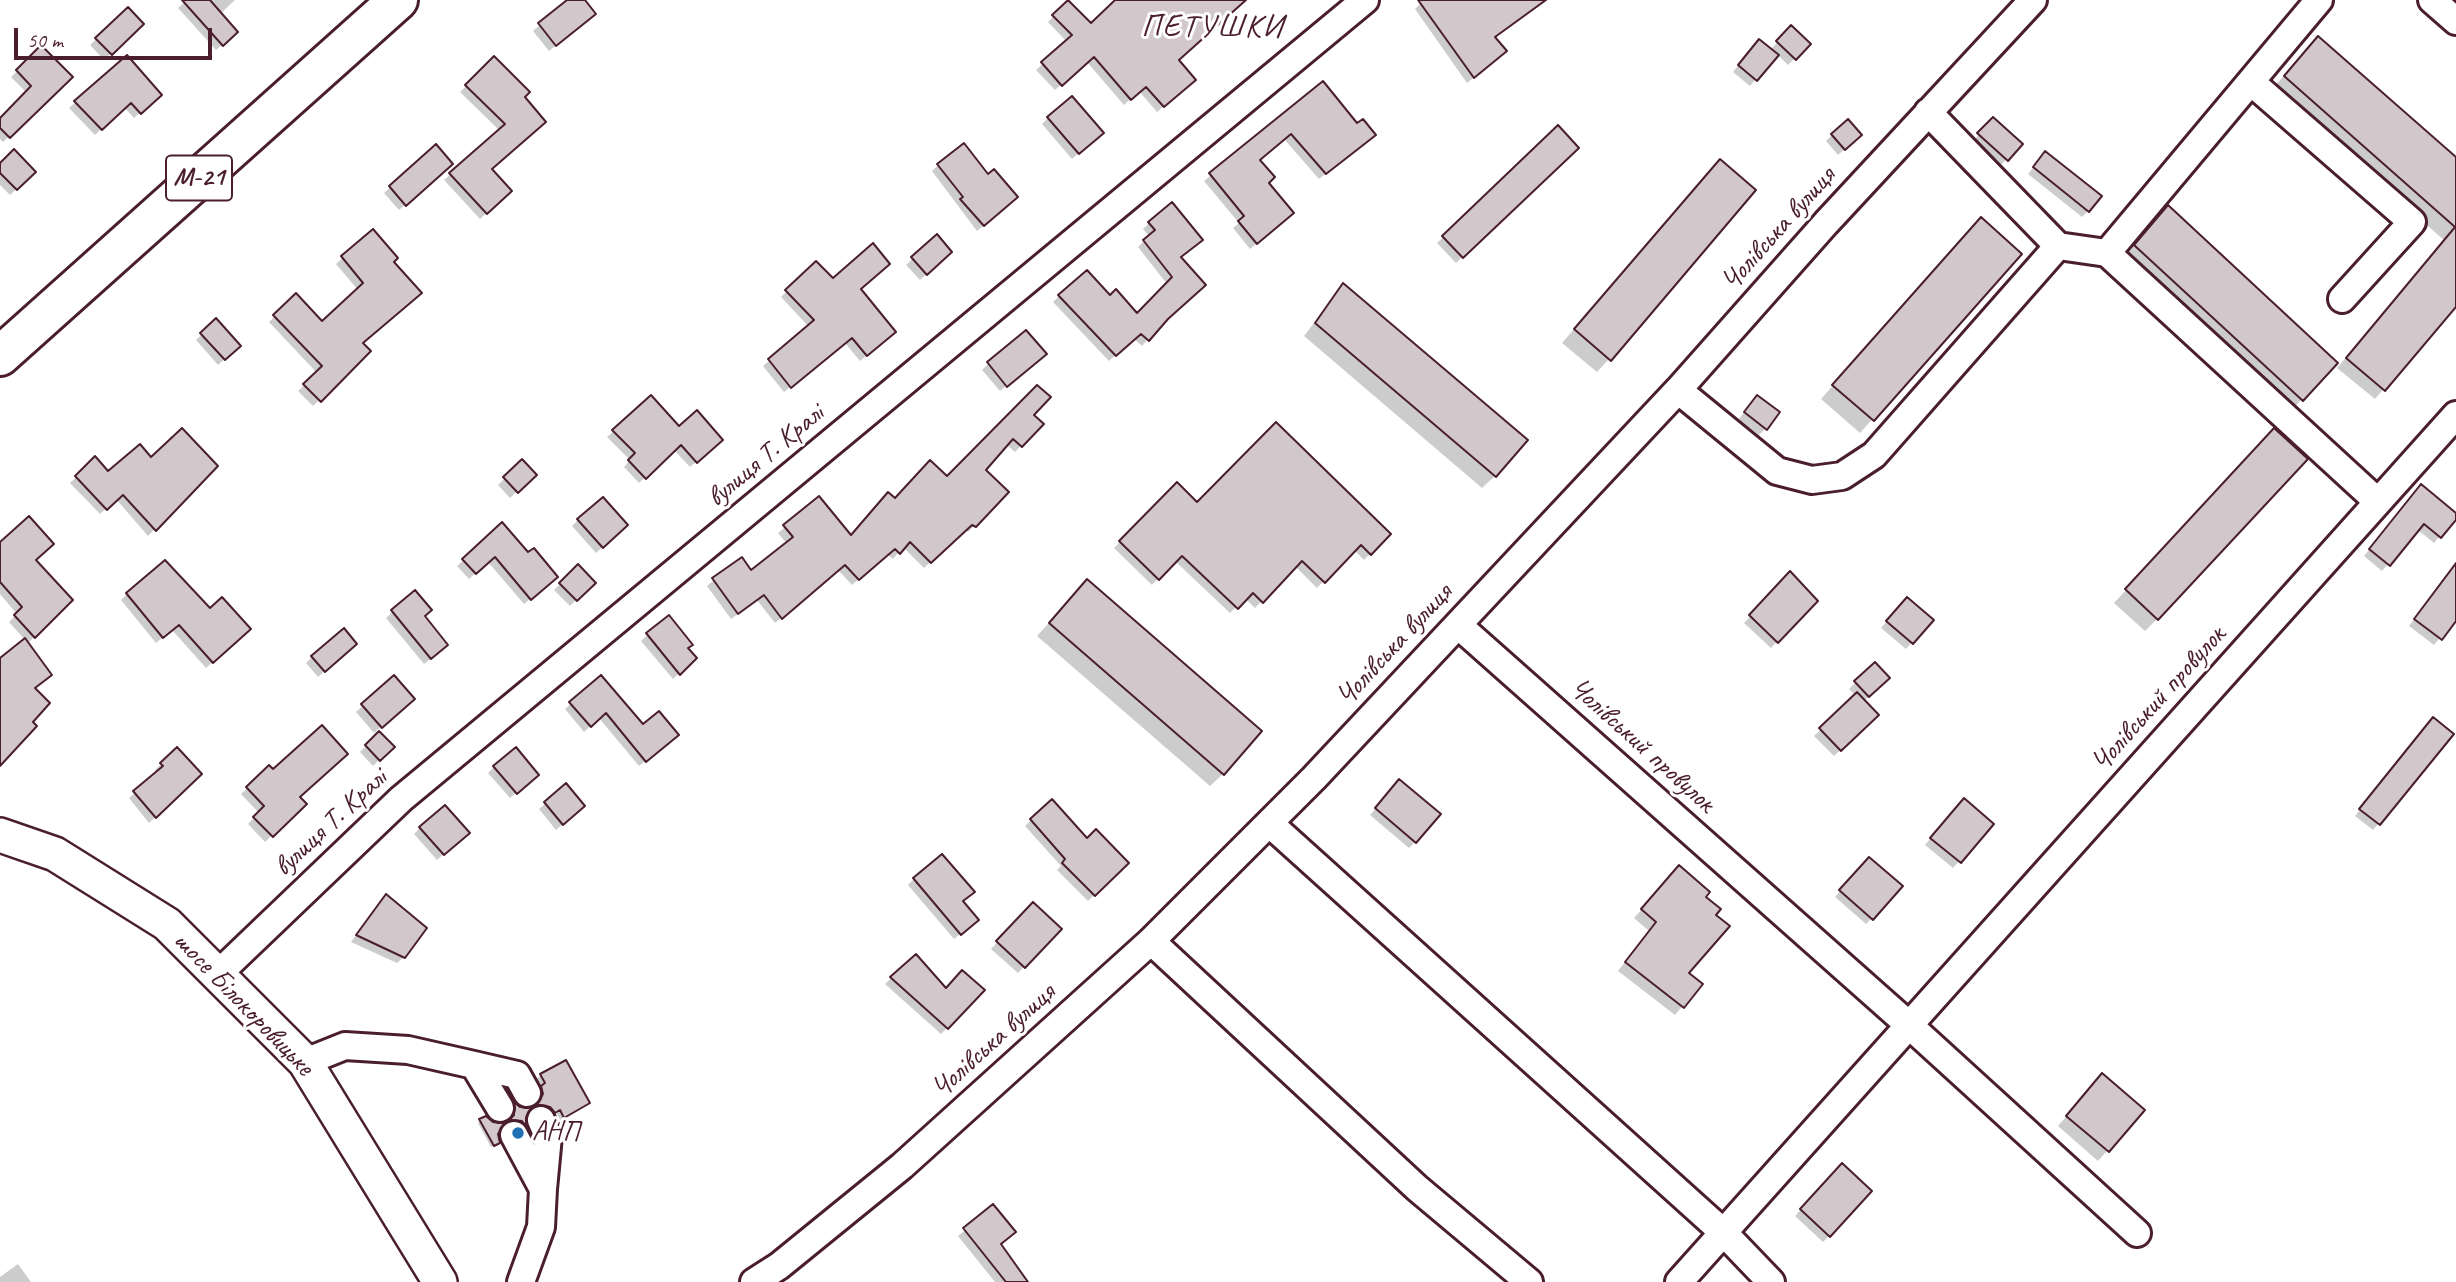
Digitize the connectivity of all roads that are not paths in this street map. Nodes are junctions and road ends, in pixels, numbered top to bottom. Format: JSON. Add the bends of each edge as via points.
{"nodes":[{"id":1,"x":398,"y":0,"type":"edge"},
{"id":2,"x":1365,"y":0,"type":"edge"},
{"id":3,"x":2033,"y":0,"type":"edge"},
{"id":4,"x":2319,"y":0,"type":"edge"},
{"id":5,"x":2432,"y":0,"type":"edge"},
{"id":6,"x":2456,"y":21,"type":"edge"},
{"id":7,"x":2251,"y":82,"type":"junction"},
{"id":8,"x":1928,"y":112,"type":"junction"},
{"id":9,"x":2058,"y":246,"type":"junction"},
{"id":10,"x":2107,"y":253,"type":"junction"},
{"id":11,"x":2342,"y":299,"type":"dead end"},
{"id":12,"x":0,"y":356,"type":"edge"},
{"id":13,"x":1678,"y":390,"type":"junction"},
{"id":14,"x":2456,"y":415,"type":"edge"},
{"id":15,"x":2377,"y":501,"type":"junction"},
{"id":16,"x":1458,"y":625,"type":"junction"},
{"id":17,"x":1269,"y":823,"type":"junction"},
{"id":18,"x":0,"y":835,"type":"edge"},
{"id":19,"x":1151,"y":941,"type":"junction"},
{"id":20,"x":218,"y":974,"type":"junction"},
{"id":21,"x":1910,"y":1026,"type":"junction"},
{"id":22,"x":305,"y":1062,"type":"junction"},
{"id":23,"x":474,"y":1065,"type":"junction"},
{"id":24,"x":527,"y":1093,"type":"dead end"},
{"id":25,"x":500,"y":1108,"type":"dead end"},
{"id":26,"x":541,"y":1120,"type":"dead end"},
{"id":27,"x":514,"y":1135,"type":"dead end"},
{"id":28,"x":543,"y":1189,"type":"junction"},
{"id":29,"x":1724,"y":1233,"type":"junction"},
{"id":30,"x":2137,"y":1233,"type":"dead end"},
{"id":31,"x":439,"y":1282,"type":"edge"},
{"id":32,"x":522,"y":1282,"type":"edge"},
{"id":33,"x":754,"y":1282,"type":"edge"},
{"id":34,"x":1529,"y":1282,"type":"edge"},
{"id":35,"x":1679,"y":1282,"type":"edge"},
{"id":36,"x":1771,"y":1282,"type":"edge"}],
"edges":[{"from":1,"to":12,"type":"highway","number":"М-21"},
{"from":2,"to":20,"type":"street","name":"вулиця Т. Кралі","via":[[401,799]]},
{"from":3,"to":8,"type":"street","name":"Чолівська вулиця"},
{"from":4,"to":7,"type":"street"},
{"from":5,"to":6,"type":"street"},
{"from":7,"to":10,"type":"street"},
{"from":7,"to":11,"type":"street","via":[[2412,222]]},
{"from":8,"to":9,"type":"street"},
{"from":8,"to":13,"type":"street","name":"Чолівська вулиця"},
{"from":9,"to":10,"type":"street"},
{"from":9,"to":13,"type":"street","via":[[1874,455],[1842,476],[1812,480],[1777,471]]},
{"from":10,"to":15,"type":"street"},
{"from":13,"to":16,"type":"street","name":"Чолівська вулиця"},
{"from":14,"to":15,"type":"street","name":"Чолівський провулок"},
{"from":15,"to":21,"type":"street","name":"Чолівський провулок"},
{"from":16,"to":17,"type":"street","name":"Чолівська вулиця"},
{"from":16,"to":21,"type":"street","name":"Чолівський провулок"},
{"from":17,"to":19,"type":"street","name":"Чолівська вулиця"},
{"from":17,"to":29,"type":"street"},
{"from":18,"to":20,"type":"main road","name":"шосе Білокоровицьке","via":[[55,854],[167,924]]},
{"from":19,"to":33,"type":"street","name":"Чолівська вулиця","via":[[902,1166]]},
{"from":19,"to":34,"type":"street","via":[[1417,1188]]},
{"from":20,"to":22,"type":"main road","name":"шосе Білокоровицьке"},
{"from":21,"to":29,"type":"street","name":"Чолівський провулок"},
{"from":21,"to":30,"type":"street","name":"Чолівський провулок"},
{"from":22,"to":23,"type":"street","via":[[345,1045],[408,1050]]},
{"from":22,"to":31,"type":"main road","name":"шосе Білокоровицьке"},
{"from":23,"to":24,"type":"street","via":[[517,1075]]},
{"from":23,"to":25,"type":"street"},
{"from":26,"to":28,"type":"street","via":[[548,1136]]},
{"from":27,"to":28,"type":"street"},
{"from":28,"to":32,"type":"street","via":[[541,1227]]},
{"from":29,"to":35,"type":"street","name":"Чолівський провулок"},
{"from":29,"to":36,"type":"street"}]}
